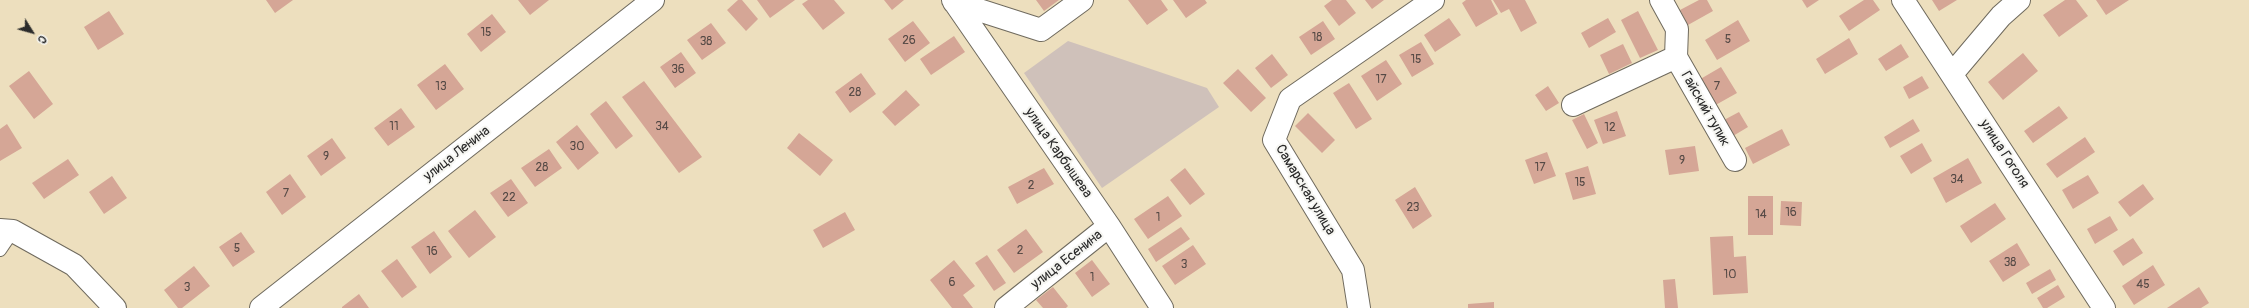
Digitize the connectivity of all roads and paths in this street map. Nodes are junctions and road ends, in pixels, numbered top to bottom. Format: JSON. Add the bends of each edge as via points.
{"nodes":[{"id":1,"x":653,"y":0,"type":"edge"},
{"id":2,"x":1082,"y":0,"type":"edge"},
{"id":3,"x":1433,"y":0,"type":"edge"},
{"id":4,"x":1661,"y":0,"type":"edge"},
{"id":5,"x":1903,"y":0,"type":"edge"},
{"id":6,"x":2019,"y":0,"type":"edge"},
{"id":7,"x":953,"y":1,"type":"edge"},
{"id":8,"x":1676,"y":57,"type":"junction"},
{"id":9,"x":1952,"y":74,"type":"junction"},
{"id":10,"x":1573,"y":105,"type":"dead end"},
{"id":11,"x":1735,"y":160,"type":"dead end"},
{"id":12,"x":1109,"y":226,"type":"junction"},
{"id":13,"x":7,"y":231,"type":"edge"},
{"id":14,"x":0,"y":250,"type":"edge"},
{"id":15,"x":115,"y":308,"type":"edge"},
{"id":16,"x":261,"y":308,"type":"edge"},
{"id":17,"x":1006,"y":308,"type":"edge"},
{"id":18,"x":1162,"y":308,"type":"edge"},
{"id":19,"x":1359,"y":308,"type":"edge"},
{"id":20,"x":2104,"y":308,"type":"edge"}],
"edges":[{"from":1,"to":16,"type":"street","name":"улица Ленина"},
{"from":2,"to":7,"type":"street","via":[[1041,30]]},
{"from":3,"to":19,"type":"street","name":"Самарская улица","via":[[1290,99],[1274,140],[1353,270]]},
{"from":4,"to":8,"type":"street","name":"Гайский тупик","via":[[1677,29]]},
{"from":5,"to":9,"type":"street","name":"улица Гоголя"},
{"from":6,"to":9,"type":"street","via":[[2001,16]]},
{"from":7,"to":12,"type":"street","name":"улица Карбышева"},
{"from":8,"to":10,"type":"street","name":"Гайский тупик"},
{"from":8,"to":11,"type":"street","name":"Гайский тупик"},
{"from":9,"to":20,"type":"street","name":"улица Гоголя"},
{"from":12,"to":17,"type":"street","name":"улица Есенина"},
{"from":12,"to":18,"type":"street","name":"улица Карбышева"},
{"from":13,"to":14,"type":"lane"},
{"from":13,"to":15,"type":"street","via":[[74,265]]}]}
